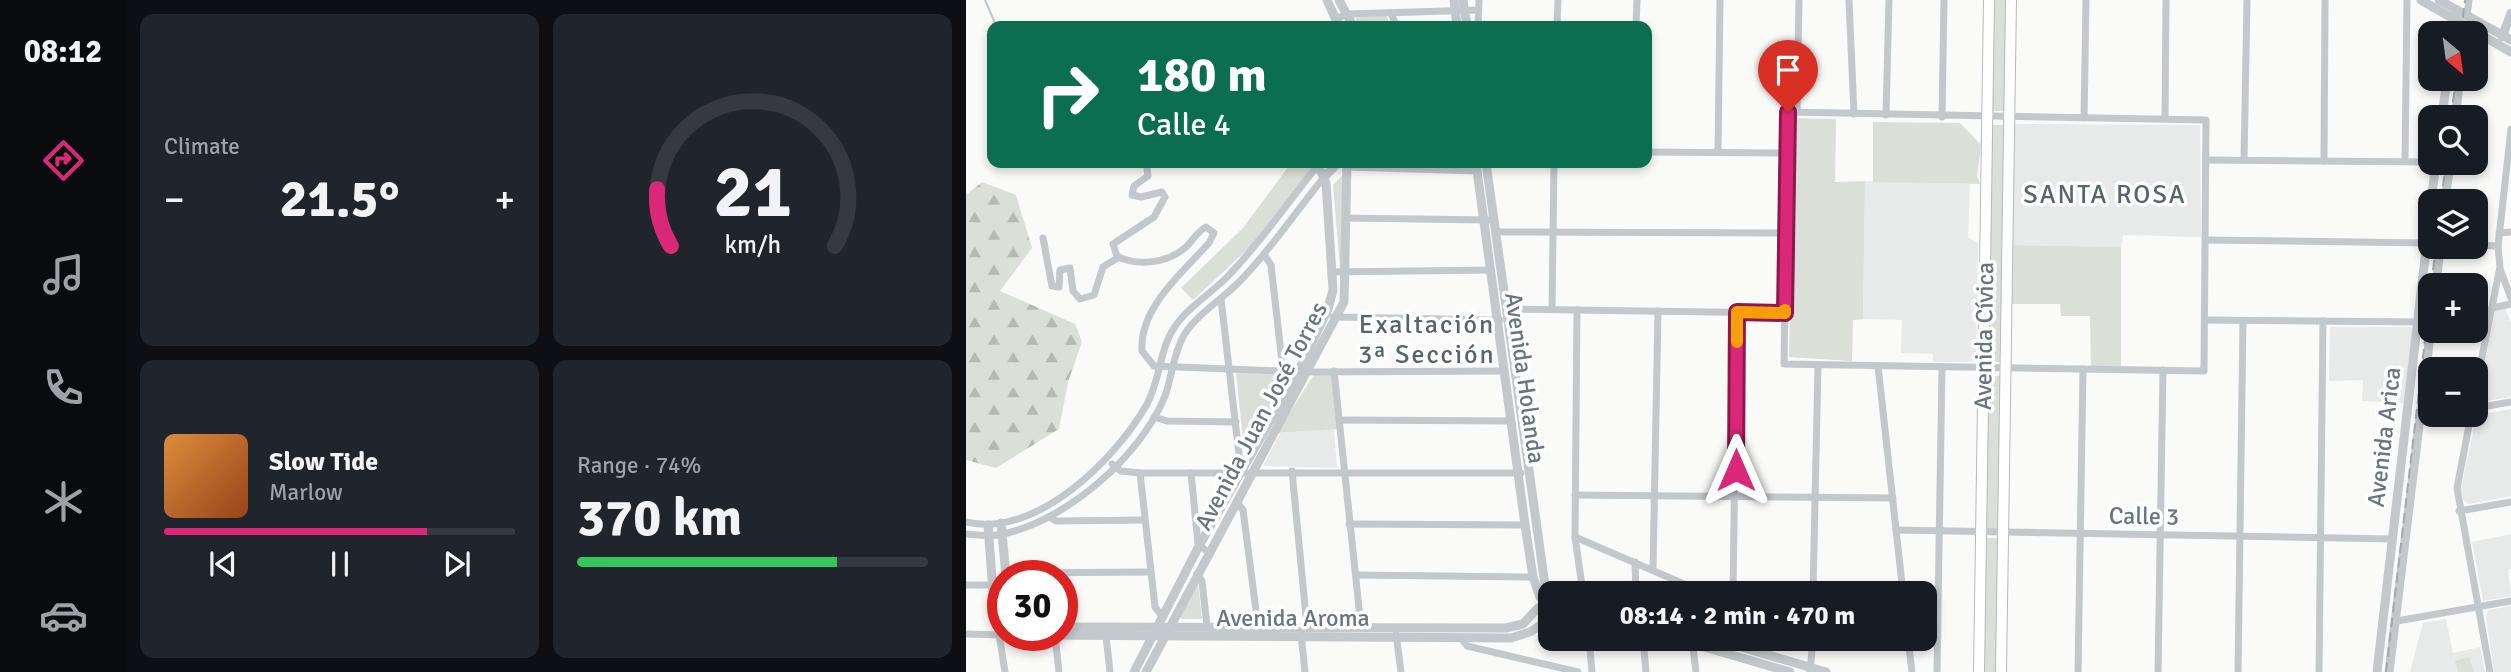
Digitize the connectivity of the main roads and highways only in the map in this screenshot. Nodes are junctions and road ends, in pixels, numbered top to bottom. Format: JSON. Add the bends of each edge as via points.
{"nodes":[{"id":1,"x":1989,"y":0,"type":"edge"},
{"id":2,"x":2011,"y":0,"type":"edge"},
{"id":3,"x":1979,"y":672,"type":"edge"},
{"id":4,"x":2001,"y":672,"type":"edge"}],
"edges":[{"from":1,"to":3,"type":"main road","name":"Avenida Cívica"},
{"from":2,"to":4,"type":"main road","name":"Avenida Cívica"}]}
